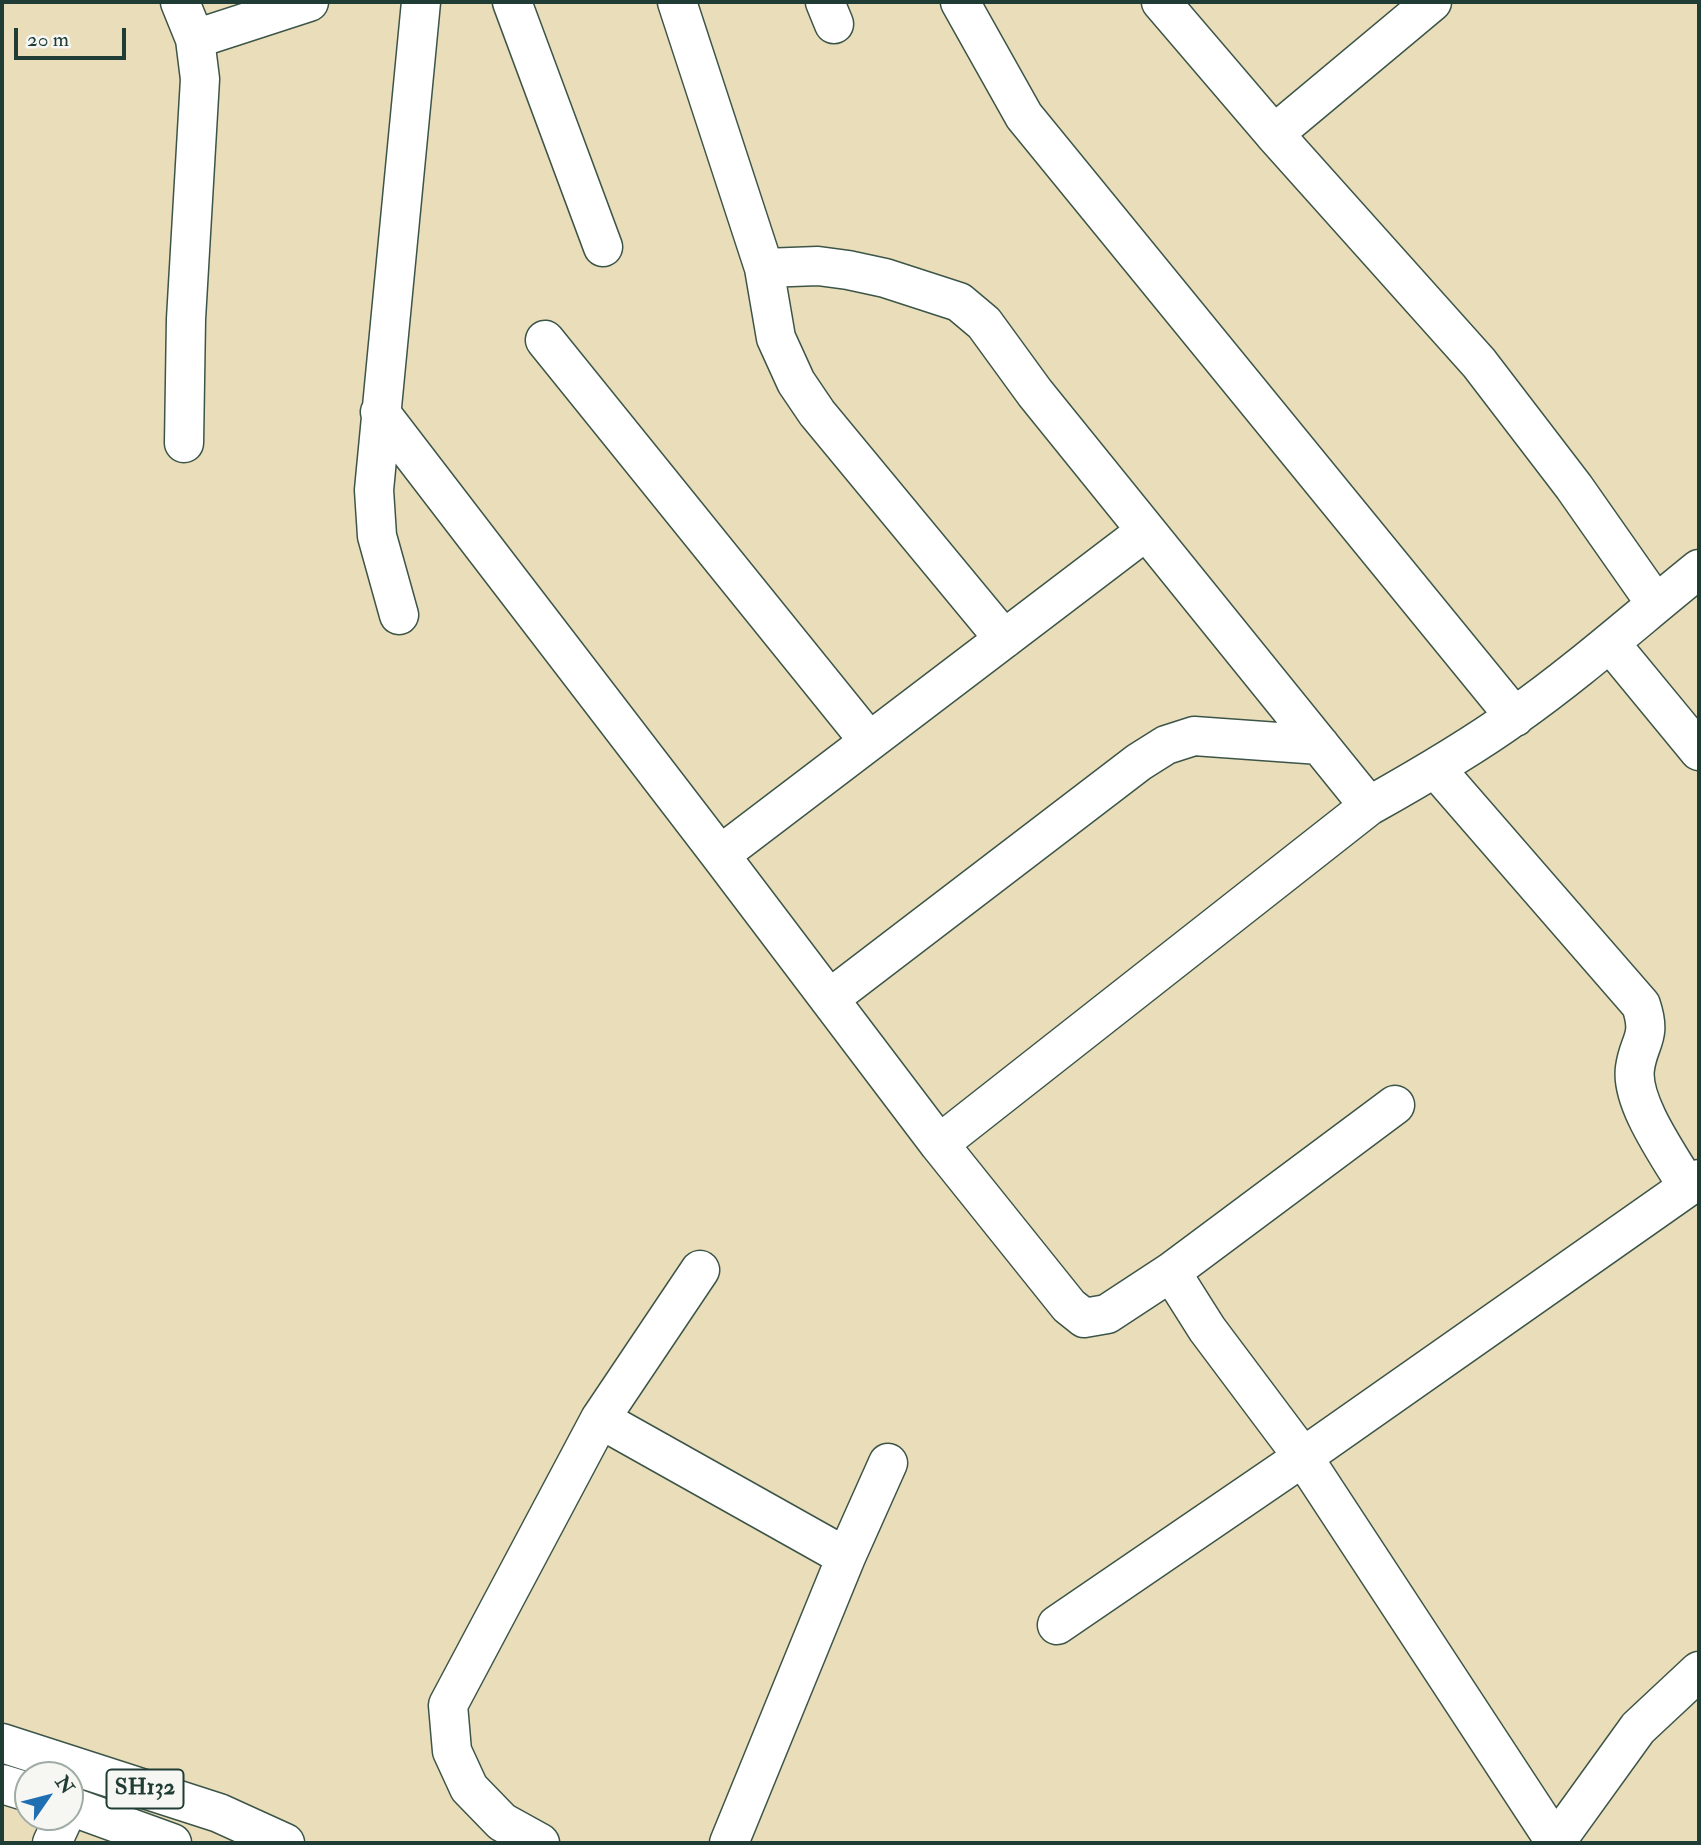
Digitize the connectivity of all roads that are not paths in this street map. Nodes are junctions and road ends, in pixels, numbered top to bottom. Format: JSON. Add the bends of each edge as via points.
{"nodes":[{"id":1,"x":180,"y":2,"type":"edge"},
{"id":2,"x":309,"y":2,"type":"edge"},
{"id":3,"x":421,"y":2,"type":"edge"},
{"id":4,"x":512,"y":2,"type":"edge"},
{"id":5,"x":677,"y":2,"type":"edge"},
{"id":6,"x":960,"y":2,"type":"edge"},
{"id":7,"x":1432,"y":2,"type":"edge"},
{"id":8,"x":1173,"y":7,"type":"edge"},
{"id":9,"x":195,"y":39,"type":"junction"},
{"id":10,"x":1274,"y":134,"type":"junction"},
{"id":11,"x":603,"y":247,"type":"dead end"},
{"id":12,"x":764,"y":268,"type":"junction"},
{"id":13,"x":545,"y":340,"type":"dead end"},
{"id":14,"x":380,"y":412,"type":"junction"},
{"id":15,"x":184,"y":443,"type":"dead end"},
{"id":16,"x":1146,"y":531,"type":"junction"},
{"id":17,"x":1699,"y":569,"type":"edge"},
{"id":18,"x":1656,"y":604,"type":"junction"},
{"id":19,"x":399,"y":615,"type":"dead end"},
{"id":20,"x":1004,"y":639,"type":"junction"},
{"id":21,"x":1610,"y":643,"type":"junction"},
{"id":22,"x":1515,"y":717,"type":"junction"},
{"id":23,"x":869,"y":741,"type":"junction"},
{"id":24,"x":1320,"y":745,"type":"junction"},
{"id":25,"x":1699,"y":751,"type":"edge"},
{"id":26,"x":1435,"y":768,"type":"junction"},
{"id":27,"x":1369,"y":806,"type":"junction"},
{"id":28,"x":720,"y":855,"type":"junction"},
{"id":29,"x":829,"y":999,"type":"junction"},
{"id":30,"x":1395,"y":1105,"type":"dead end"},
{"id":31,"x":939,"y":1144,"type":"junction"},
{"id":32,"x":1693,"y":1183,"type":"edge"},
{"id":33,"x":700,"y":1270,"type":"dead end"},
{"id":34,"x":1171,"y":1272,"type":"junction"},
{"id":35,"x":600,"y":1419,"type":"junction"},
{"id":36,"x":1303,"y":1457,"type":"junction"},
{"id":37,"x":888,"y":1463,"type":"dead end"},
{"id":38,"x":846,"y":1557,"type":"junction"},
{"id":39,"x":1057,"y":1625,"type":"dead end"},
{"id":40,"x":1699,"y":1671,"type":"edge"},
{"id":41,"x":2,"y":1743,"type":"edge"},
{"id":42,"x":85,"y":1770,"type":"joint"},
{"id":43,"x":84,"y":1810,"type":"edge"},
{"id":44,"x":172,"y":1843,"type":"edge"},
{"id":45,"x":285,"y":1843,"type":"edge"},
{"id":46,"x":540,"y":1843,"type":"edge"},
{"id":47,"x":729,"y":1843,"type":"edge"},
{"id":48,"x":1556,"y":1843,"type":"edge"}],
"edges":[{"from":1,"to":9,"type":"street"},
{"from":2,"to":9,"type":"street"},
{"from":3,"to":14,"type":"street"},
{"from":4,"to":11,"type":"street"},
{"from":5,"to":12,"type":"street"},
{"from":6,"to":22,"type":"street","via":[[1024,116]]},
{"from":7,"to":10,"type":"street"},
{"from":8,"to":10,"type":"street"},
{"from":9,"to":15,"type":"street","via":[[200,79]]},
{"from":10,"to":18,"type":"street","via":[[1479,363]]},
{"from":12,"to":16,"type":"street","via":[[848,270],[959,302],[984,323]]},
{"from":12,"to":20,"type":"street","via":[[776,338],[796,382]]},
{"from":13,"to":23,"type":"street"},
{"from":14,"to":19,"type":"street","via":[[374,490],[377,536]]},
{"from":14,"to":28,"type":"street"},
{"from":16,"to":20,"type":"street"},
{"from":16,"to":24,"type":"street"},
{"from":17,"to":18,"type":"street"},
{"from":18,"to":21,"type":"street"},
{"from":20,"to":23,"type":"street"},
{"from":21,"to":22,"type":"street"},
{"from":21,"to":25,"type":"street"},
{"from":22,"to":26,"type":"street"},
{"from":23,"to":28,"type":"street"},
{"from":24,"to":27,"type":"street"},
{"from":24,"to":29,"type":"street","via":[[1194,736],[1166,745]]},
{"from":26,"to":27,"type":"street"},
{"from":26,"to":32,"type":"street","via":[[1641,1005],[1647,1024],[1634,1070],[1639,1102]]},
{"from":27,"to":31,"type":"street"},
{"from":28,"to":29,"type":"street"},
{"from":29,"to":31,"type":"street"},
{"from":30,"to":34,"type":"street"},
{"from":31,"to":34,"type":"street","via":[[1069,1306],[1084,1318],[1107,1314]]},
{"from":32,"to":36,"type":"street"},
{"from":33,"to":35,"type":"street"},
{"from":34,"to":36,"type":"street","via":[[1207,1329]]},
{"from":35,"to":38,"type":"street"},
{"from":35,"to":46,"type":"street","via":[[448,1705],[453,1751],[469,1788],[502,1822]]},
{"from":36,"to":39,"type":"street"},
{"from":36,"to":48,"type":"street"},
{"from":37,"to":38,"type":"street"},
{"from":38,"to":47,"type":"street"},
{"from":40,"to":48,"type":"street","via":[[1638,1728]]},
{"from":41,"to":42,"type":"street","number":"SH132"},
{"from":42,"to":45,"type":"street","number":"SH132","via":[[219,1813]]},
{"from":43,"to":44,"type":"street","number":"SH132"}]}
